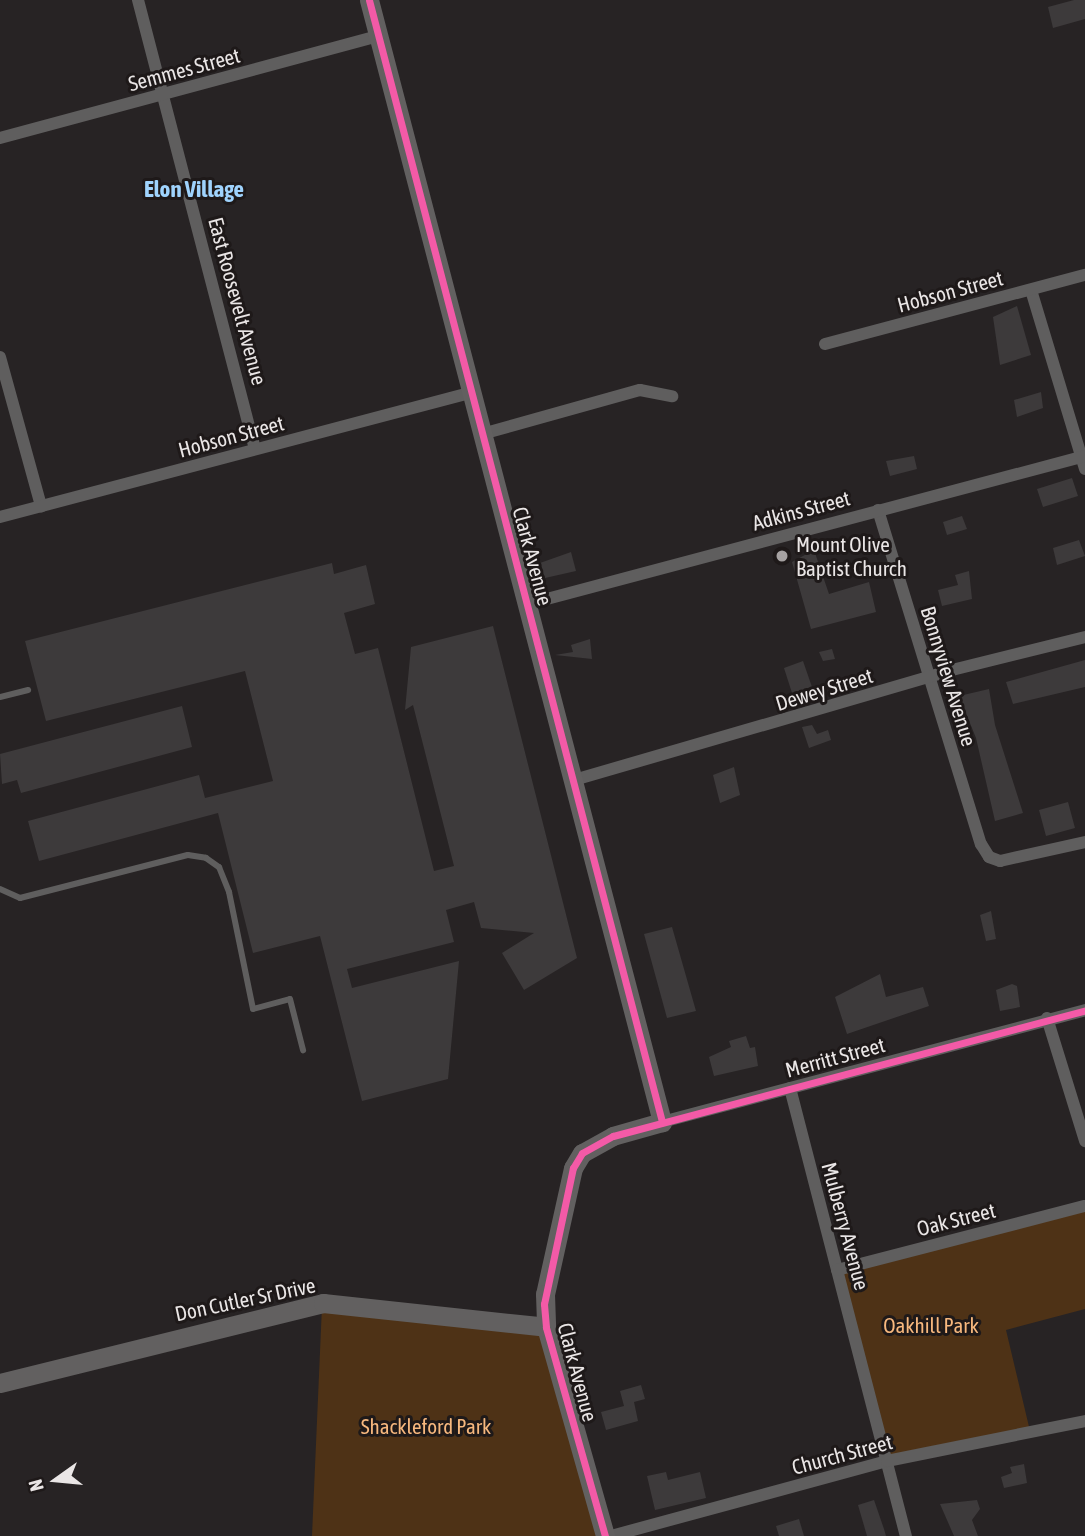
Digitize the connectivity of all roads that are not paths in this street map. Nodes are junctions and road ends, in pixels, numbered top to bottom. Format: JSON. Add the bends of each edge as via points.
{"nodes":[{"id":1,"x":138,"y":0,"type":"edge"},
{"id":2,"x":369,"y":0,"type":"edge"},
{"id":3,"x":378,"y":36,"type":"junction"},
{"id":4,"x":164,"y":95,"type":"junction"},
{"id":5,"x":0,"y":138,"type":"edge"},
{"id":6,"x":1085,"y":275,"type":"edge"},
{"id":7,"x":1031,"y":289,"type":"junction"},
{"id":8,"x":825,"y":344,"type":"dead end"},
{"id":9,"x":0,"y":357,"type":"edge"},
{"id":10,"x":472,"y":391,"type":"junction"},
{"id":11,"x":672,"y":396,"type":"dead end"},
{"id":12,"x":482,"y":434,"type":"junction"},
{"id":13,"x":255,"y":449,"type":"junction"},
{"id":14,"x":1084,"y":461,"type":"edge"},
{"id":15,"x":41,"y":506,"type":"junction"},
{"id":16,"x":878,"y":510,"type":"junction"},
{"id":17,"x":0,"y":516,"type":"edge"},
{"id":18,"x":528,"y":604,"type":"junction"},
{"id":19,"x":1085,"y":637,"type":"edge"},
{"id":20,"x":929,"y":677,"type":"junction"},
{"id":21,"x":28,"y":690,"type":"dead end"},
{"id":22,"x":0,"y":697,"type":"edge"},
{"id":23,"x":574,"y":780,"type":"junction"},
{"id":24,"x":1085,"y":842,"type":"edge"},
{"id":25,"x":0,"y":889,"type":"edge"},
{"id":26,"x":1085,"y":1010,"type":"edge"},
{"id":27,"x":1047,"y":1018,"type":"junction"},
{"id":28,"x":303,"y":1049,"type":"dead end"},
{"id":29,"x":790,"y":1088,"type":"junction"},
{"id":30,"x":662,"y":1122,"type":"junction"},
{"id":31,"x":1085,"y":1141,"type":"edge"},
{"id":32,"x":596,"y":1143,"type":"joint"},
{"id":33,"x":1085,"y":1206,"type":"edge"},
{"id":34,"x":837,"y":1270,"type":"junction"},
{"id":35,"x":546,"y":1327,"type":"junction"},
{"id":36,"x":0,"y":1383,"type":"edge"},
{"id":37,"x":1085,"y":1421,"type":"edge"},
{"id":38,"x":887,"y":1461,"type":"junction"},
{"id":39,"x":605,"y":1536,"type":"edge"},
{"id":40,"x":611,"y":1536,"type":"edge"},
{"id":41,"x":906,"y":1536,"type":"edge"}],
"edges":[{"from":1,"to":4,"type":"street","name":"East Roosevelt Avenue"},
{"from":2,"to":3,"type":"street","name":"Clark Avenue"},
{"from":3,"to":4,"type":"street","name":"Semmes Street"},
{"from":3,"to":10,"type":"street","name":"Clark Avenue"},
{"from":4,"to":5,"type":"street","name":"Semmes Street"},
{"from":4,"to":13,"type":"street","name":"East Roosevelt Avenue"},
{"from":6,"to":7,"type":"street","name":"Hobson Street"},
{"from":7,"to":8,"type":"street","name":"Hobson Street"},
{"from":7,"to":14,"type":"street"},
{"from":9,"to":15,"type":"street"},
{"from":10,"to":12,"type":"street","name":"Clark Avenue"},
{"from":10,"to":13,"type":"street","name":"Hobson Street"},
{"from":11,"to":12,"type":"street","via":[[640,390]]},
{"from":12,"to":18,"type":"street","name":"Clark Avenue"},
{"from":13,"to":15,"type":"street","name":"Hobson Street"},
{"from":14,"to":16,"type":"street","name":"Adkins Street"},
{"from":15,"to":17,"type":"street","name":"Hobson Street"},
{"from":16,"to":18,"type":"street","name":"Adkins Street"},
{"from":16,"to":20,"type":"street","name":"Bonnyview Avenue"},
{"from":18,"to":23,"type":"street","name":"Clark Avenue"},
{"from":19,"to":20,"type":"street","name":"Dewey Street"},
{"from":20,"to":23,"type":"street","name":"Dewey Street"},
{"from":20,"to":24,"type":"street","name":"Bonnyview Avenue","via":[[987,853],[1000,861],[1014,860]]},
{"from":21,"to":22,"type":"lane"},
{"from":23,"to":30,"type":"street","name":"Clark Avenue"},
{"from":25,"to":28,"type":"lane","via":[[20,898],[188,855],[206,858],[219,867],[229,892],[253,1009],[290,999]]},
{"from":26,"to":27,"type":"street","name":"Merritt Street"},
{"from":27,"to":29,"type":"street","name":"Merritt Street"},
{"from":27,"to":31,"type":"street"},
{"from":29,"to":30,"type":"street","name":"Merritt Street"},
{"from":29,"to":34,"type":"street","name":"Mulberry Avenue"},
{"from":30,"to":32,"type":"street","name":"Merritt Street"},
{"from":32,"to":35,"type":"street","name":"Clark Avenue","via":[[582,1153],[573,1168],[545,1294]]},
{"from":33,"to":34,"type":"street","name":"Oak Street"},
{"from":34,"to":38,"type":"street","name":"Mulberry Avenue"},
{"from":35,"to":36,"type":"street","name":"Don Cutler Sr Drive","via":[[323,1303]]},
{"from":35,"to":39,"type":"street","name":"Clark Avenue"},
{"from":37,"to":38,"type":"street","name":"Church Street"},
{"from":38,"to":40,"type":"street","name":"Church Street"},
{"from":38,"to":41,"type":"street","name":"Mulberry Avenue"}]}
